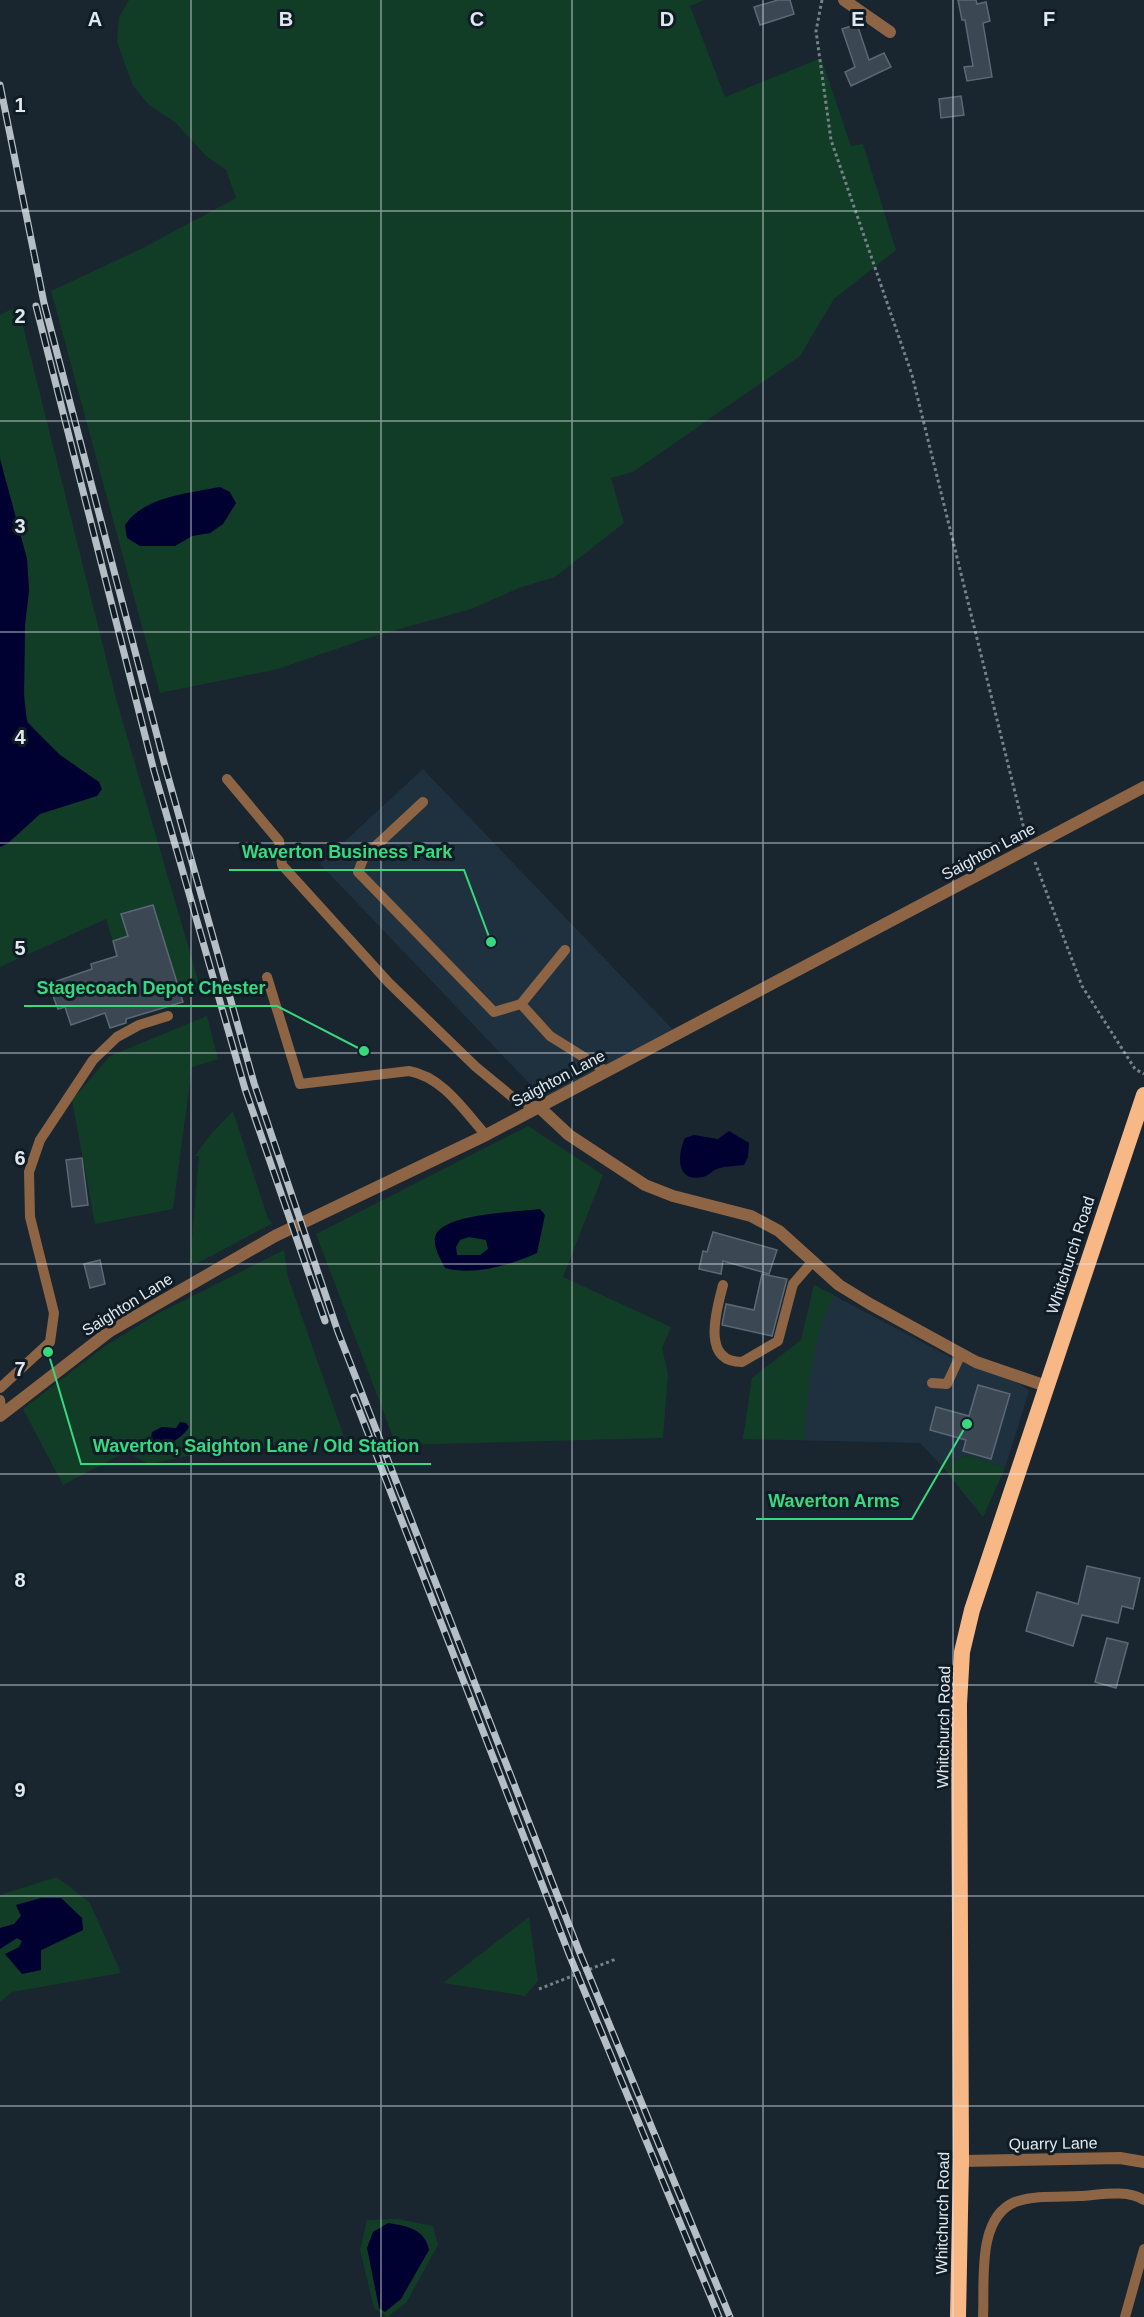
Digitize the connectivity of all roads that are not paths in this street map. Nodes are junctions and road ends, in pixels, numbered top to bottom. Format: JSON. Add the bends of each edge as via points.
{"nodes":[{"id":1,"x":844,"y":0,"type":"edge"},
{"id":2,"x":890,"y":32,"type":"dead end"},
{"id":3,"x":227,"y":779,"type":"dead end"},
{"id":4,"x":1144,"y":787,"type":"edge"},
{"id":5,"x":423,"y":802,"type":"dead end"},
{"id":6,"x":565,"y":950,"type":"dead end"},
{"id":7,"x":267,"y":977,"type":"dead end"},
{"id":8,"x":521,"y":1005,"type":"junction"},
{"id":9,"x":168,"y":1016,"type":"dead end"},
{"id":10,"x":606,"y":1071,"type":"junction"},
{"id":11,"x":1144,"y":1095,"type":"edge"},
{"id":12,"x":539,"y":1107,"type":"junction"},
{"id":13,"x":486,"y":1135,"type":"junction"},
{"id":14,"x":813,"y":1261,"type":"junction"},
{"id":15,"x":723,"y":1285,"type":"dead end"},
{"id":16,"x":961,"y":1354,"type":"junction"},
{"id":17,"x":932,"y":1383,"type":"dead end"},
{"id":18,"x":1046,"y":1386,"type":"junction"},
{"id":19,"x":0,"y":1388,"type":"edge"},
{"id":20,"x":0,"y":1400,"type":"edge"},
{"id":21,"x":1,"y":1415,"type":"edge"},
{"id":22,"x":961,"y":2161,"type":"junction"},
{"id":23,"x":1144,"y":2162,"type":"edge"},
{"id":24,"x":1144,"y":2200,"type":"edge"},
{"id":25,"x":1144,"y":2249,"type":"edge"},
{"id":26,"x":958,"y":2317,"type":"edge"},
{"id":27,"x":983,"y":2317,"type":"edge"},
{"id":28,"x":1125,"y":2317,"type":"edge"}],
"edges":[{"from":1,"to":2,"type":"street"},
{"from":3,"to":12,"type":"lane","via":[[279,841],[282,865],[389,983],[476,1067],[516,1100]]},
{"from":4,"to":10,"type":"street","name":"Saighton Lane"},
{"from":5,"to":8,"type":"lane","via":[[364,857],[358,872],[494,1012]]},
{"from":6,"to":8,"type":"lane"},
{"from":7,"to":13,"type":"lane","via":[[300,1084],[409,1071],[424,1074],[442,1087]]},
{"from":8,"to":10,"type":"lane","via":[[550,1036]]},
{"from":9,"to":19,"type":"lane","via":[[117,1037],[93,1060],[40,1140],[29,1172],[30,1216],[54,1313],[50,1342]]},
{"from":10,"to":12,"type":"street","name":"Saighton Lane"},
{"from":11,"to":18,"type":"highway","name":"Whitchurch Road"},
{"from":12,"to":13,"type":"street","name":"Saighton Lane"},
{"from":12,"to":14,"type":"street","via":[[569,1135],[645,1185],[751,1216],[779,1231]]},
{"from":13,"to":21,"type":"street","name":"Saighton Lane","via":[[313,1216],[110,1331]]},
{"from":14,"to":15,"type":"lane","via":[[793,1284],[778,1341],[742,1362],[726,1358],[715,1343],[714,1322]]},
{"from":14,"to":16,"type":"street","via":[[839,1285]]},
{"from":16,"to":17,"type":"lane","via":[[947,1384]]},
{"from":16,"to":18,"type":"street"},
{"from":18,"to":22,"type":"highway","name":"Whitchurch Road","via":[[972,1610],[962,1652]]},
{"from":20,"to":21,"type":"lane"},
{"from":22,"to":23,"type":"street","name":"Quarry Lane","via":[[1120,2158]]},
{"from":22,"to":26,"type":"highway","name":"Whitchurch Road"},
{"from":24,"to":27,"type":"lane","via":[[1127,2194],[1041,2198],[1015,2203],[1005,2210],[988,2236]]},
{"from":25,"to":28,"type":"lane"}]}
